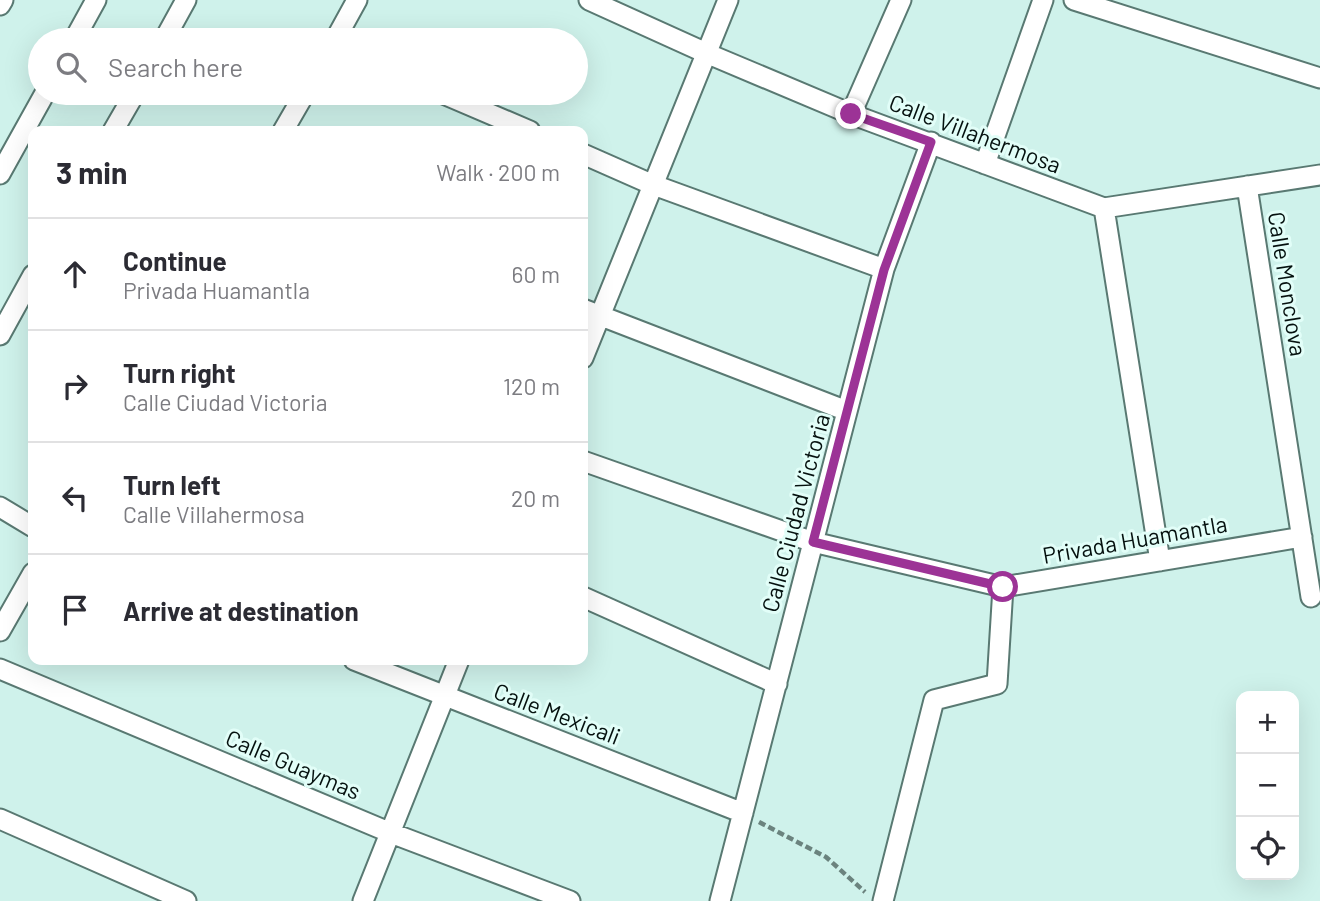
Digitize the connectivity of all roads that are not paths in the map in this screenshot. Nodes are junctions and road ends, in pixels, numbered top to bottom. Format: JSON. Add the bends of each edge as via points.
{"nodes":[{"id":1,"x":3,"y":0,"type":"edge"},
{"id":2,"x":96,"y":0,"type":"edge"},
{"id":3,"x":186,"y":0,"type":"edge"},
{"id":4,"x":357,"y":0,"type":"edge"},
{"id":5,"x":589,"y":0,"type":"edge"},
{"id":6,"x":727,"y":0,"type":"edge"},
{"id":7,"x":901,"y":0,"type":"edge"},
{"id":8,"x":1042,"y":0,"type":"edge"},
{"id":9,"x":1074,"y":0,"type":"edge"},
{"id":10,"x":0,"y":5,"type":"edge"},
{"id":11,"x":81,"y":28,"type":"edge"},
{"id":12,"x":171,"y":28,"type":"edge"},
{"id":13,"x":342,"y":28,"type":"edge"},
{"id":14,"x":706,"y":53,"type":"junction"},
{"id":15,"x":1320,"y":78,"type":"edge"},
{"id":16,"x":38,"y":105,"type":"edge"},
{"id":17,"x":128,"y":105,"type":"edge"},
{"id":18,"x":298,"y":105,"type":"edge"},
{"id":19,"x":469,"y":105,"type":"edge"},
{"id":20,"x":851,"y":114,"type":"junction"},
{"id":21,"x":116,"y":126,"type":"edge"},
{"id":22,"x":286,"y":126,"type":"edge"},
{"id":23,"x":518,"y":126,"type":"edge"},
{"id":24,"x":931,"y":142,"type":"junction"},
{"id":25,"x":588,"y":156,"type":"edge"},
{"id":26,"x":985,"y":164,"type":"junction"},
{"id":27,"x":0,"y":174,"type":"edge"},
{"id":28,"x":1320,"y":175,"type":"edge"},
{"id":29,"x":652,"y":184,"type":"junction"},
{"id":30,"x":1247,"y":186,"type":"junction"},
{"id":31,"x":1104,"y":208,"type":"junction"},
{"id":32,"x":884,"y":270,"type":"junction"},
{"id":33,"x":28,"y":284,"type":"edge"},
{"id":34,"x":591,"y":313,"type":"edge"},
{"id":35,"x":0,"y":335,"type":"edge"},
{"id":36,"x":847,"y":411,"type":"junction"},
{"id":37,"x":588,"y":463,"type":"edge"},
{"id":38,"x":0,"y":507,"type":"edge"},
{"id":39,"x":28,"y":524,"type":"edge"},
{"id":40,"x":1302,"y":537,"type":"junction"},
{"id":41,"x":813,"y":542,"type":"junction"},
{"id":42,"x":1160,"y":561,"type":"junction"},
{"id":43,"x":28,"y":582,"type":"edge"},
{"id":44,"x":1003,"y":587,"type":"junction"},
{"id":45,"x":1311,"y":597,"type":"dead end"},
{"id":46,"x":588,"y":599,"type":"edge"},
{"id":47,"x":0,"y":631,"type":"edge"},
{"id":48,"x":366,"y":665,"type":"edge"},
{"id":49,"x":457,"y":665,"type":"edge"},
{"id":50,"x":0,"y":669,"type":"edge"},
{"id":51,"x":777,"y":684,"type":"junction"},
{"id":52,"x":444,"y":696,"type":"junction"},
{"id":53,"x":743,"y":813,"type":"junction"},
{"id":54,"x":0,"y":819,"type":"edge"},
{"id":55,"x":391,"y":833,"type":"junction"},
{"id":56,"x":875,"y":897,"type":"edge"},
{"id":57,"x":186,"y":901,"type":"edge"},
{"id":58,"x":363,"y":901,"type":"edge"},
{"id":59,"x":570,"y":901,"type":"edge"},
{"id":60,"x":720,"y":901,"type":"edge"}],
"edges":[{"from":1,"to":10,"type":"street"},
{"from":2,"to":11,"type":"street"},
{"from":3,"to":12,"type":"street"},
{"from":4,"to":13,"type":"street"},
{"from":5,"to":14,"type":"street","name":"Calle Villahermosa"},
{"from":6,"to":14,"type":"street"},
{"from":7,"to":20,"type":"street"},
{"from":8,"to":26,"type":"street"},
{"from":9,"to":15,"type":"street"},
{"from":14,"to":20,"type":"street","name":"Calle Villahermosa"},
{"from":14,"to":29,"type":"street"},
{"from":16,"to":27,"type":"street"},
{"from":17,"to":21,"type":"street"},
{"from":18,"to":22,"type":"street"},
{"from":19,"to":23,"type":"street"},
{"from":20,"to":24,"type":"street","name":"Calle Villahermosa"},
{"from":24,"to":26,"type":"street","name":"Calle Villahermosa"},
{"from":24,"to":32,"type":"street","name":"Calle Ciudad Victoria"},
{"from":25,"to":29,"type":"street"},
{"from":26,"to":31,"type":"street","name":"Calle Villahermosa"},
{"from":28,"to":30,"type":"street","name":"Calle Villahermosa"},
{"from":29,"to":32,"type":"street"},
{"from":29,"to":34,"type":"street"},
{"from":30,"to":31,"type":"street","name":"Calle Villahermosa"},
{"from":30,"to":40,"type":"street","name":"Calle Monclova"},
{"from":31,"to":42,"type":"street"},
{"from":32,"to":36,"type":"street","name":"Calle Ciudad Victoria"},
{"from":33,"to":35,"type":"street"},
{"from":34,"to":36,"type":"street"},
{"from":36,"to":41,"type":"street","name":"Calle Ciudad Victoria"},
{"from":37,"to":41,"type":"street","name":"Privada Huamantla"},
{"from":38,"to":39,"type":"street"},
{"from":40,"to":42,"type":"street","name":"Privada Huamantla"},
{"from":40,"to":45,"type":"street","name":"Calle Monclova"},
{"from":41,"to":44,"type":"street","name":"Privada Huamantla"},
{"from":41,"to":51,"type":"street","name":"Calle Ciudad Victoria"},
{"from":42,"to":44,"type":"street","name":"Privada Huamantla"},
{"from":43,"to":47,"type":"street"},
{"from":44,"to":56,"type":"street","via":[[997,684],[934,700]]},
{"from":46,"to":51,"type":"street"},
{"from":48,"to":52,"type":"street","name":"Calle Mexicali"},
{"from":49,"to":52,"type":"street"},
{"from":50,"to":55,"type":"street","name":"Calle Guaymas"},
{"from":51,"to":53,"type":"street","name":"Calle Ciudad Victoria"},
{"from":52,"to":53,"type":"street","name":"Calle Mexicali"},
{"from":52,"to":55,"type":"street"},
{"from":53,"to":60,"type":"street","name":"Calle Ciudad Victoria"},
{"from":54,"to":57,"type":"street"},
{"from":55,"to":58,"type":"street"},
{"from":55,"to":59,"type":"street","name":"Calle Guaymas"}]}
